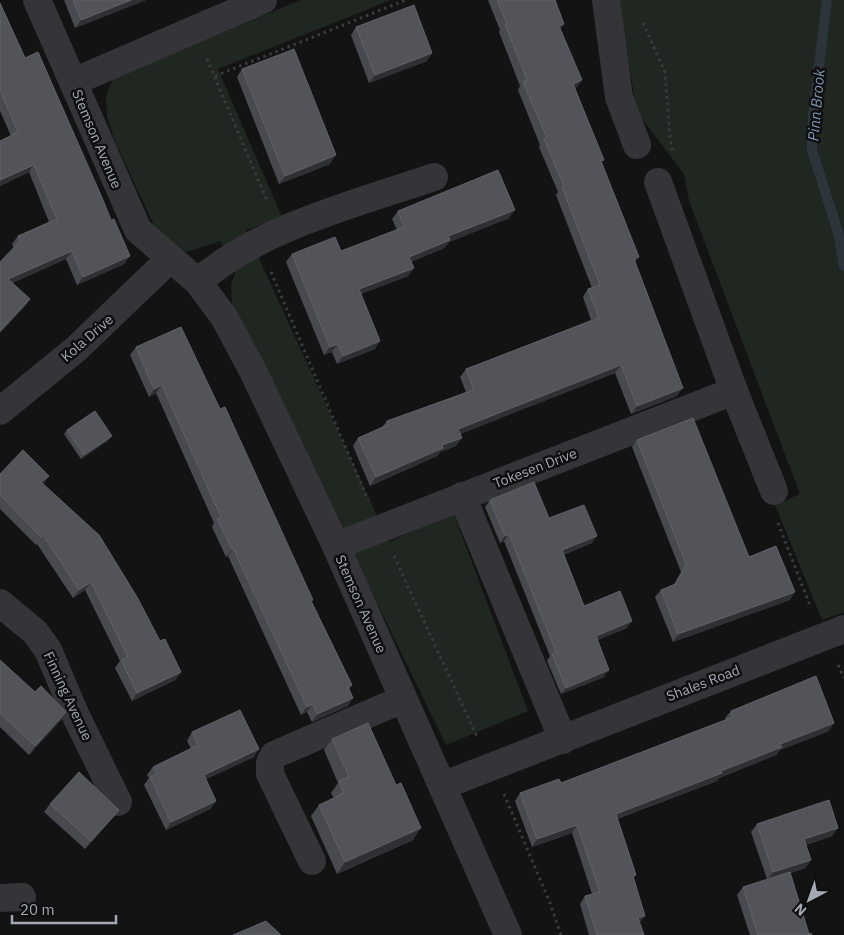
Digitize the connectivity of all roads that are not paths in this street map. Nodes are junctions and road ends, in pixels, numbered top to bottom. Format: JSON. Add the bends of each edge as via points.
{"nodes":[{"id":1,"x":37,"y":0,"type":"edge"},
{"id":2,"x":263,"y":0,"type":"edge"},
{"id":3,"x":606,"y":0,"type":"edge"},
{"id":4,"x":73,"y":82,"type":"junction"},
{"id":5,"x":637,"y":145,"type":"dead end"},
{"id":6,"x":434,"y":177,"type":"dead end"},
{"id":7,"x":658,"y":182,"type":"dead end"},
{"id":8,"x":170,"y":259,"type":"junction"},
{"id":9,"x":198,"y":282,"type":"junction"},
{"id":10,"x":734,"y":391,"type":"junction"},
{"id":11,"x":0,"y":411,"type":"edge"},
{"id":12,"x":774,"y":491,"type":"road end"},
{"id":13,"x":462,"y":496,"type":"junction"},
{"id":14,"x":336,"y":546,"type":"junction"},
{"id":15,"x":0,"y":603,"type":"edge"},
{"id":16,"x":839,"y":632,"type":"edge"},
{"id":17,"x":403,"y":699,"type":"junction"},
{"id":18,"x":563,"y":740,"type":"junction"},
{"id":19,"x":442,"y":786,"type":"junction"},
{"id":20,"x":118,"y":802,"type":"dead end"},
{"id":21,"x":312,"y":861,"type":"dead end"},
{"id":22,"x":508,"y":935,"type":"edge"}],
"edges":[{"from":1,"to":4,"type":"street"},
{"from":2,"to":4,"type":"street","name":"Stemson Avenue"},
{"from":3,"to":5,"type":"street","via":[[618,97]]},
{"from":4,"to":8,"type":"street","name":"Stemson Avenue","via":[[138,230]]},
{"from":6,"to":9,"type":"street","via":[[269,237],[216,266]]},
{"from":7,"to":10,"type":"street"},
{"from":8,"to":9,"type":"street","name":"Stemson Avenue"},
{"from":8,"to":11,"type":"street","name":"Kola Drive","via":[[76,349]]},
{"from":9,"to":14,"type":"street","name":"Stemson Avenue","via":[[224,317],[253,372]]},
{"from":10,"to":12,"type":"street"},
{"from":10,"to":13,"type":"street","name":"Tokesen Drive"},
{"from":13,"to":14,"type":"street","name":"Tokesen Drive"},
{"from":13,"to":18,"type":"street"},
{"from":14,"to":17,"type":"street","name":"Stemson Avenue"},
{"from":15,"to":20,"type":"street","name":"Finning Avenue","via":[[35,632],[48,650]]},
{"from":16,"to":18,"type":"street","name":"Shales Road","via":[[689,688]]},
{"from":17,"to":19,"type":"street","name":"Stemson Avenue"},
{"from":17,"to":21,"type":"street","via":[[274,755],[270,762],[270,774]]},
{"from":18,"to":19,"type":"street","name":"Shales Road"},
{"from":19,"to":22,"type":"street","name":"Stemson Avenue"}]}
